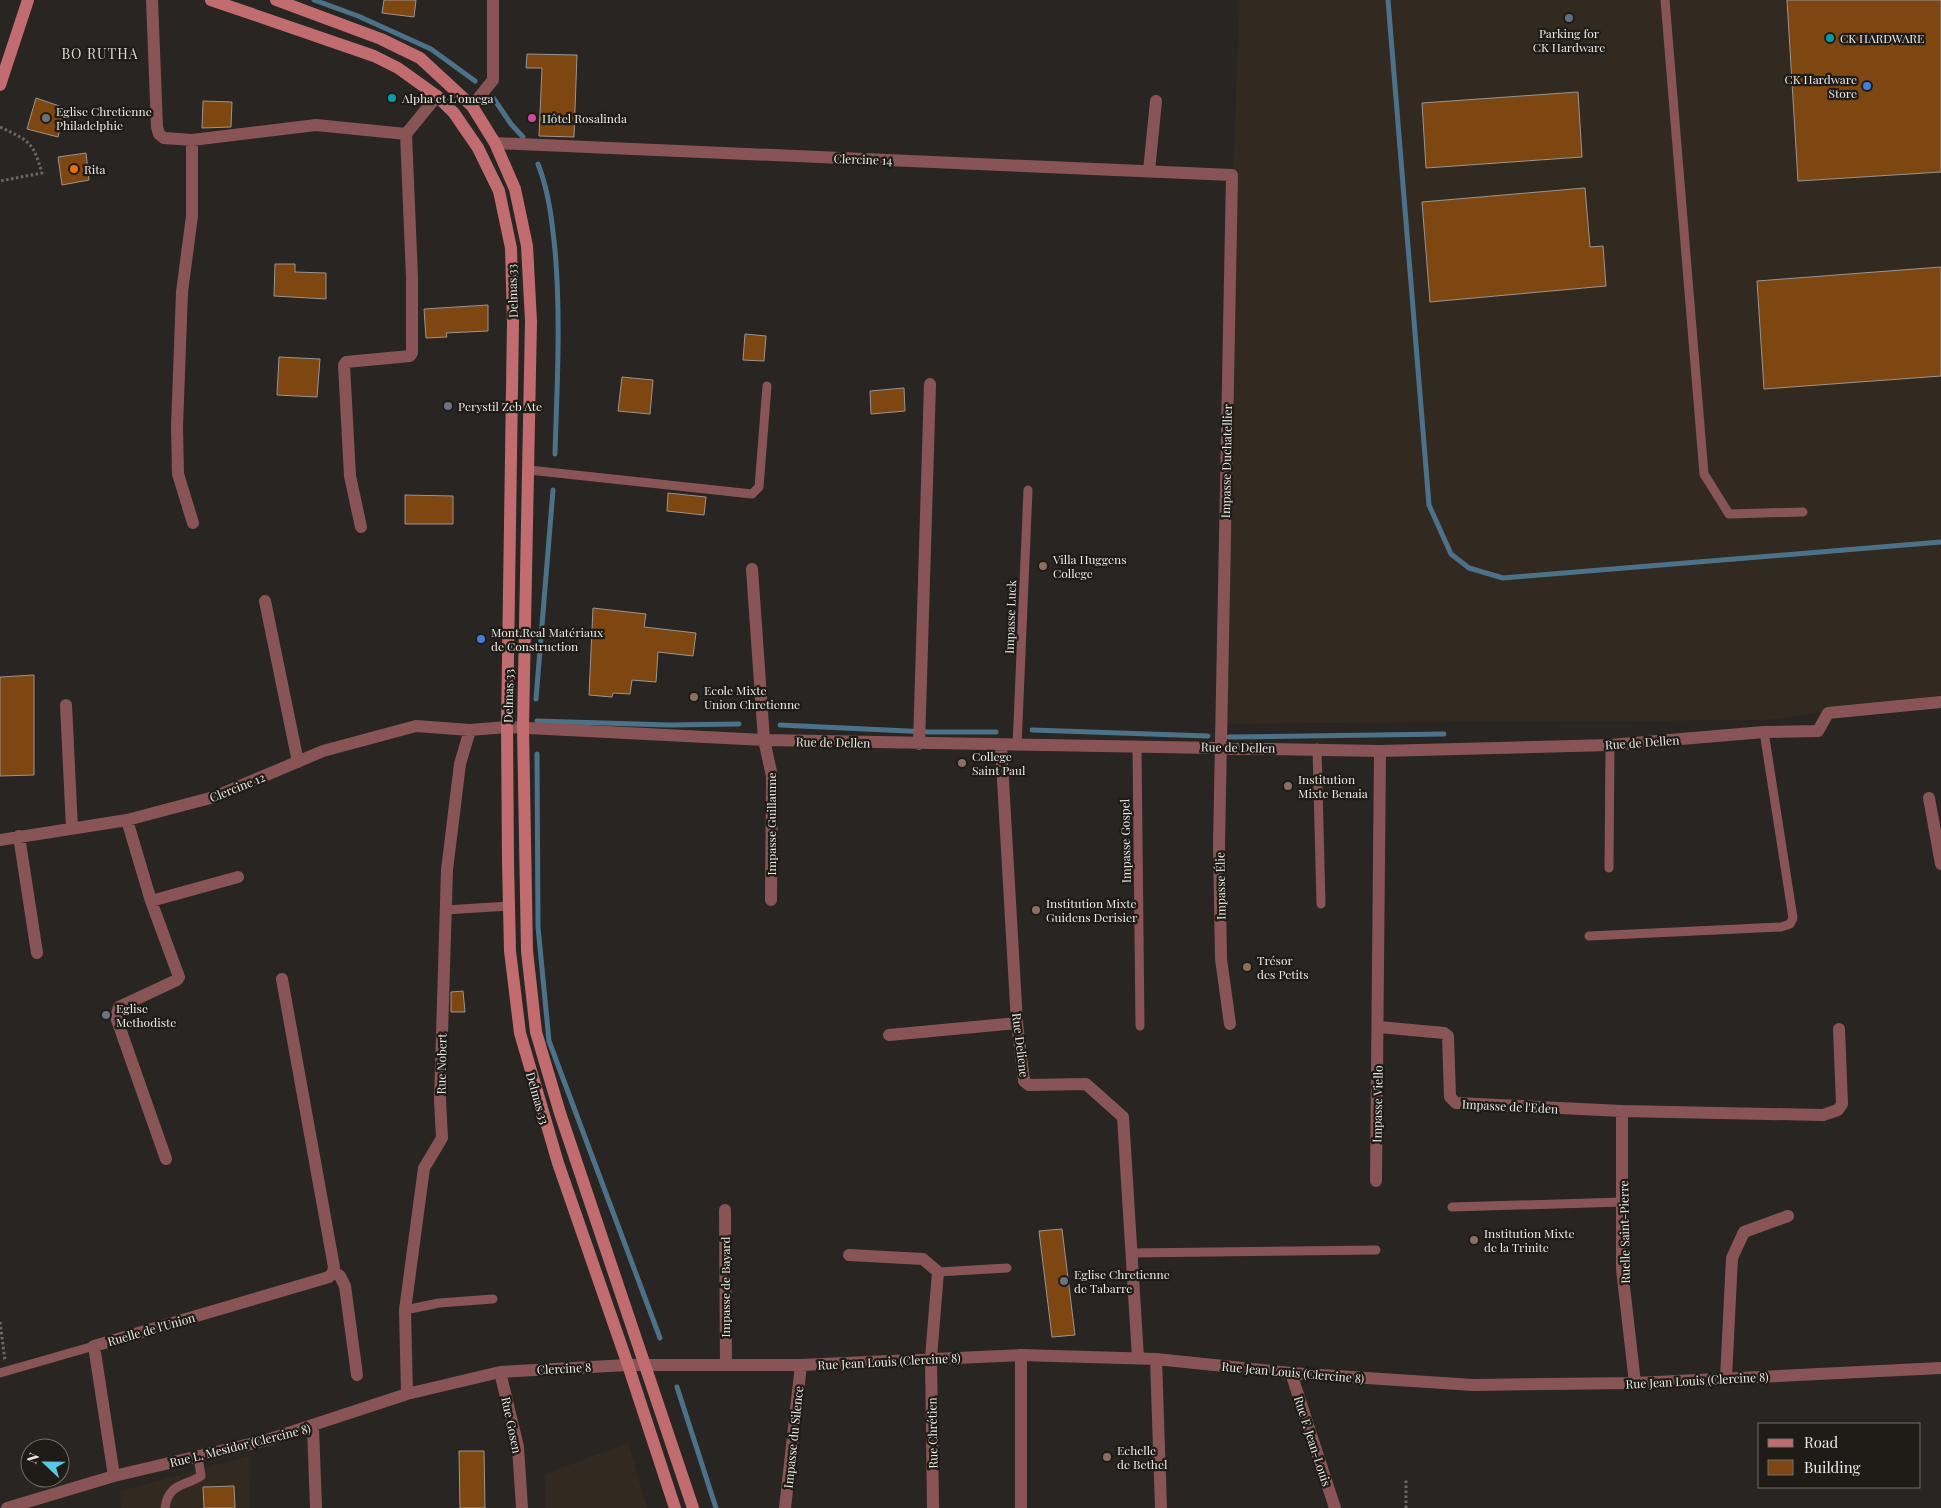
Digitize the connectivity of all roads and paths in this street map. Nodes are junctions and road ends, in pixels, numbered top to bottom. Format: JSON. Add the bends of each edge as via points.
{"nodes":[{"id":1,"x":28,"y":0,"type":"edge"},
{"id":2,"x":152,"y":0,"type":"edge"},
{"id":3,"x":211,"y":0,"type":"edge"},
{"id":4,"x":276,"y":0,"type":"edge"},
{"id":5,"x":493,"y":0,"type":"edge"},
{"id":6,"x":1665,"y":0,"type":"edge"},
{"id":7,"x":0,"y":85,"type":"edge"},
{"id":8,"x":437,"y":96,"type":"junction"},
{"id":9,"x":1156,"y":101,"type":"dead end"},
{"id":10,"x":472,"y":106,"type":"junction"},
{"id":11,"x":0,"y":127,"type":"edge"},
{"id":12,"x":406,"y":134,"type":"junction"},
{"id":13,"x":192,"y":140,"type":"junction"},
{"id":14,"x":495,"y":143,"type":"junction"},
{"id":15,"x":1149,"y":171,"type":"junction"},
{"id":16,"x":1232,"y":175,"type":"joint"},
{"id":17,"x":0,"y":181,"type":"edge"},
{"id":18,"x":930,"y":384,"type":"dead end"},
{"id":19,"x":766,"y":386,"type":"dead end"},
{"id":20,"x":529,"y":470,"type":"junction"},
{"id":21,"x":1028,"y":490,"type":"dead end"},
{"id":22,"x":1803,"y":512,"type":"dead end"},
{"id":23,"x":193,"y":523,"type":"dead end"},
{"id":24,"x":361,"y":527,"type":"dead end"},
{"id":25,"x":752,"y":569,"type":"dead end"},
{"id":26,"x":265,"y":601,"type":"dead end"},
{"id":27,"x":1941,"y":702,"type":"edge"},
{"id":28,"x":66,"y":705,"type":"dead end"},
{"id":29,"x":507,"y":727,"type":"junction"},
{"id":30,"x":523,"y":727,"type":"junction"},
{"id":31,"x":470,"y":730,"type":"junction"},
{"id":32,"x":1764,"y":732,"type":"junction"},
{"id":33,"x":764,"y":740,"type":"junction"},
{"id":34,"x":919,"y":744,"type":"junction"},
{"id":35,"x":1610,"y":745,"type":"junction"},
{"id":36,"x":1001,"y":746,"type":"junction"},
{"id":37,"x":1017,"y":746,"type":"junction"},
{"id":38,"x":1137,"y":746,"type":"junction"},
{"id":39,"x":1220,"y":747,"type":"junction"},
{"id":40,"x":1318,"y":748,"type":"junction"},
{"id":41,"x":1380,"y":751,"type":"junction"},
{"id":42,"x":298,"y":762,"type":"junction"},
{"id":43,"x":1930,"y":798,"type":"dead end"},
{"id":44,"x":127,"y":820,"type":"junction"},
{"id":45,"x":1938,"y":826,"type":"edge"},
{"id":46,"x":72,"y":828,"type":"junction"},
{"id":47,"x":19,"y":836,"type":"junction"},
{"id":48,"x":0,"y":840,"type":"edge"},
{"id":49,"x":1941,"y":864,"type":"edge"},
{"id":50,"x":1609,"y":868,"type":"dead end"},
{"id":51,"x":238,"y":877,"type":"dead end"},
{"id":52,"x":771,"y":900,"type":"dead end"},
{"id":53,"x":151,"y":901,"type":"junction"},
{"id":54,"x":1321,"y":904,"type":"dead end"},
{"id":55,"x":509,"y":906,"type":"junction"},
{"id":56,"x":445,"y":910,"type":"junction"},
{"id":57,"x":1589,"y":936,"type":"dead end"},
{"id":58,"x":37,"y":953,"type":"dead end"},
{"id":59,"x":282,"y":979,"type":"dead end"},
{"id":60,"x":1017,"y":1023,"type":"junction"},
{"id":61,"x":1230,"y":1024,"type":"dead end"},
{"id":62,"x":1140,"y":1026,"type":"dead end"},
{"id":63,"x":1379,"y":1027,"type":"junction"},
{"id":64,"x":1839,"y":1029,"type":"dead end"},
{"id":65,"x":889,"y":1035,"type":"dead end"},
{"id":66,"x":1622,"y":1111,"type":"junction"},
{"id":67,"x":166,"y":1158,"type":"dead end"},
{"id":68,"x":1376,"y":1181,"type":"dead end"},
{"id":69,"x":1623,"y":1202,"type":"junction"},
{"id":70,"x":1452,"y":1207,"type":"dead end"},
{"id":71,"x":725,"y":1210,"type":"dead end"},
{"id":72,"x":1788,"y":1216,"type":"dead end"},
{"id":73,"x":1376,"y":1250,"type":"dead end"},
{"id":74,"x":1131,"y":1253,"type":"junction"},
{"id":75,"x":849,"y":1255,"type":"dead end"},
{"id":76,"x":1007,"y":1268,"type":"dead end"},
{"id":77,"x":333,"y":1272,"type":"junction"},
{"id":78,"x":938,"y":1272,"type":"junction"},
{"id":79,"x":493,"y":1299,"type":"dead end"},
{"id":80,"x":405,"y":1310,"type":"junction"},
{"id":81,"x":0,"y":1322,"type":"edge"},
{"id":82,"x":94,"y":1346,"type":"junction"},
{"id":83,"x":1021,"y":1355,"type":"junction"},
{"id":84,"x":931,"y":1358,"type":"junction"},
{"id":85,"x":1138,"y":1358,"type":"junction"},
{"id":86,"x":1156,"y":1359,"type":"junction"},
{"id":87,"x":628,"y":1365,"type":"junction"},
{"id":88,"x":645,"y":1365,"type":"junction"},
{"id":89,"x":726,"y":1365,"type":"junction"},
{"id":90,"x":801,"y":1365,"type":"junction"},
{"id":91,"x":1941,"y":1368,"type":"edge"},
{"id":92,"x":3,"y":1372,"type":"edge"},
{"id":93,"x":500,"y":1372,"type":"junction"},
{"id":94,"x":1291,"y":1373,"type":"junction"},
{"id":95,"x":357,"y":1375,"type":"dead end"},
{"id":96,"x":1726,"y":1378,"type":"junction"},
{"id":97,"x":1635,"y":1383,"type":"junction"},
{"id":98,"x":407,"y":1394,"type":"junction"},
{"id":99,"x":313,"y":1427,"type":"junction"},
{"id":100,"x":198,"y":1457,"type":"junction"},
{"id":101,"x":114,"y":1476,"type":"junction"},
{"id":102,"x":1406,"y":1480,"type":"dead end"},
{"id":103,"x":8,"y":1508,"type":"edge"},
{"id":104,"x":165,"y":1508,"type":"edge"},
{"id":105,"x":316,"y":1508,"type":"edge"},
{"id":106,"x":522,"y":1508,"type":"edge"},
{"id":107,"x":675,"y":1508,"type":"edge"},
{"id":108,"x":693,"y":1508,"type":"edge"},
{"id":109,"x":785,"y":1508,"type":"edge"},
{"id":110,"x":933,"y":1508,"type":"edge"},
{"id":111,"x":1021,"y":1508,"type":"edge"},
{"id":112,"x":1160,"y":1508,"type":"edge"},
{"id":113,"x":1335,"y":1508,"type":"edge"},
{"id":114,"x":1406,"y":1508,"type":"edge"}],
"edges":[{"from":1,"to":7,"type":"main road"},
{"from":2,"to":13,"type":"street","via":[[159,134],[164,138]]},
{"from":3,"to":8,"type":"main road","name":"Delmas 33","via":[[374,56],[398,68]]},
{"from":4,"to":10,"type":"main road","name":"Delmas 33","via":[[381,39],[420,58]]},
{"from":5,"to":10,"type":"street","via":[[493,80]]},
{"from":6,"to":22,"type":"lane","via":[[1704,474],[1729,514]]},
{"from":8,"to":12,"type":"street"},
{"from":8,"to":29,"type":"main road","name":"Delmas 33","via":[[454,113],[478,148],[499,191],[511,248],[513,321]]},
{"from":9,"to":15,"type":"street"},
{"from":10,"to":14,"type":"main road","name":"Delmas 33"},
{"from":11,"to":17,"type":"path","via":[[34,148],[42,173]]},
{"from":12,"to":13,"type":"street","via":[[316,125]]},
{"from":12,"to":24,"type":"street","via":[[412,352],[410,356],[346,362],[344,365],[350,476]]},
{"from":13,"to":23,"type":"street","via":[[192,216],[182,292],[177,427],[178,474]]},
{"from":14,"to":15,"type":"street","name":"Clercine 14"},
{"from":14,"to":20,"type":"main road","name":"Delmas 33","via":[[515,189],[528,246],[531,321]]},
{"from":15,"to":16,"type":"street","name":"Clercine 14"},
{"from":16,"to":39,"type":"street","name":"Impasse Duchatellier"},
{"from":18,"to":34,"type":"street"},
{"from":19,"to":20,"type":"lane","via":[[759,487],[752,494]]},
{"from":20,"to":30,"type":"main road","name":"Delmas 33"},
{"from":21,"to":37,"type":"lane","name":"Impasse Luck"},
{"from":25,"to":33,"type":"street","name":"Impasse Guillaume"},
{"from":26,"to":42,"type":"street"},
{"from":27,"to":32,"type":"street","name":"Rue de Dellen","via":[[1828,713],[1818,731]]},
{"from":28,"to":46,"type":"street"},
{"from":29,"to":30,"type":"street","name":"Rue de Dellen"},
{"from":29,"to":31,"type":"street","name":"Clercine 12"},
{"from":29,"to":55,"type":"main road","name":"Delmas 33"},
{"from":30,"to":33,"type":"street","name":"Rue de Dellen"},
{"from":30,"to":88,"type":"main road","name":"Delmas 33","via":[[527,952],[536,1032]]},
{"from":31,"to":42,"type":"street","name":"Clercine 12","via":[[416,726],[323,751]]},
{"from":31,"to":56,"type":"street","name":"Rue Nobert","via":[[460,764]]},
{"from":32,"to":35,"type":"street","name":"Rue de Dellen"},
{"from":32,"to":57,"type":"lane","via":[[1793,918],[1790,924]]},
{"from":33,"to":34,"type":"street","name":"Rue de Dellen"},
{"from":33,"to":52,"type":"street","name":"Impasse Guillaume","via":[[772,776]]},
{"from":34,"to":36,"type":"street","name":"Rue de Dellen"},
{"from":35,"to":41,"type":"street","name":"Rue de Dellen"},
{"from":35,"to":50,"type":"lane"},
{"from":36,"to":37,"type":"street","name":"Rue de Dellen"},
{"from":36,"to":60,"type":"street","name":"Rue Deliene"},
{"from":37,"to":38,"type":"street","name":"Rue de Dellen"},
{"from":38,"to":39,"type":"street","name":"Rue de Dellen"},
{"from":38,"to":62,"type":"lane","name":"Impasse Gospel"},
{"from":39,"to":40,"type":"street","name":"Rue de Dellen"},
{"from":39,"to":61,"type":"street","name":"Impasse Élie","via":[[1221,959]]},
{"from":40,"to":41,"type":"street","name":"Rue de Dellen"},
{"from":40,"to":54,"type":"lane"},
{"from":41,"to":63,"type":"street"},
{"from":42,"to":44,"type":"street","name":"Clercine 12","via":[[214,797]]},
{"from":43,"to":45,"type":"street"},
{"from":44,"to":46,"type":"street","name":"Clercine 12"},
{"from":44,"to":53,"type":"street"},
{"from":45,"to":49,"type":"street"},
{"from":46,"to":47,"type":"street","name":"Clercine 12"},
{"from":47,"to":48,"type":"street","name":"Clercine 12"},
{"from":47,"to":58,"type":"street"},
{"from":51,"to":53,"type":"street"},
{"from":53,"to":67,"type":"street","via":[[179,977],[119,1007],[116,1012]]},
{"from":55,"to":56,"type":"lane"},
{"from":55,"to":87,"type":"main road","name":"Delmas 33","via":[[510,951],[520,1033],[558,1163]]},
{"from":56,"to":80,"type":"street","name":"Rue Nobert","via":[[442,1138],[424,1168]]},
{"from":59,"to":77,"type":"street"},
{"from":60,"to":65,"type":"street"},
{"from":60,"to":74,"type":"street","name":"Rue Deliene","via":[[1026,1084],[1086,1084],[1122,1116]]},
{"from":63,"to":66,"type":"street","name":"Impasse de l'Eden","via":[[1444,1032],[1448,1036],[1450,1097],[1456,1103]]},
{"from":63,"to":68,"type":"street","name":"Impasse Viello"},
{"from":64,"to":66,"type":"street","name":"Impasse de l'Eden","via":[[1842,1104],[1838,1110],[1823,1115]]},
{"from":66,"to":69,"type":"street","name":"Ruelle Saint-Pierre"},
{"from":69,"to":70,"type":"lane"},
{"from":69,"to":97,"type":"street","name":"Ruelle Saint-Pierre","via":[[1622,1269]]},
{"from":71,"to":89,"type":"street","name":"Impasse de Bayard"},
{"from":72,"to":96,"type":"street","via":[[1744,1232],[1732,1258]]},
{"from":73,"to":74,"type":"lane"},
{"from":74,"to":85,"type":"street","name":"Rue Deliene"},
{"from":75,"to":78,"type":"street","via":[[923,1259]]},
{"from":76,"to":78,"type":"lane"},
{"from":77,"to":82,"type":"street","name":"Ruelle de l'Union","via":[[329,1277]]},
{"from":77,"to":95,"type":"street","via":[[340,1276],[345,1286]]},
{"from":78,"to":84,"type":"street","name":"Rue Chrétien"},
{"from":79,"to":80,"type":"lane","via":[[438,1303]]},
{"from":80,"to":98,"type":"street","name":"Rue Nobert"},
{"from":81,"to":92,"type":"path"},
{"from":82,"to":92,"type":"lane"},
{"from":82,"to":101,"type":"street","name":"Ruelle de l'Union"},
{"from":83,"to":84,"type":"street","name":"Rue Jean Louis (Clercine 8)"},
{"from":83,"to":85,"type":"street","name":"Rue Jean Louis (Clercine 8)"},
{"from":83,"to":111,"type":"street"},
{"from":84,"to":90,"type":"street","name":"Rue Jean Louis (Clercine 8)"},
{"from":84,"to":110,"type":"street","name":"Rue Chrétien"},
{"from":85,"to":86,"type":"street","name":"Rue Jean Louis (Clercine 8)"},
{"from":86,"to":94,"type":"street","name":"Rue Jean Louis (Clercine 8)"},
{"from":86,"to":112,"type":"street"},
{"from":87,"to":88,"type":"street","name":"Clercine 8"},
{"from":87,"to":93,"type":"street","name":"Clercine 8"},
{"from":87,"to":107,"type":"main road","name":"Delmas 33"},
{"from":88,"to":89,"type":"street","name":"Rue Jean Louis (Clercine 8)"},
{"from":88,"to":108,"type":"main road","name":"Delmas 33"},
{"from":89,"to":90,"type":"street","name":"Rue Jean Louis (Clercine 8)"},
{"from":90,"to":109,"type":"street","name":"Impasse du Silence"},
{"from":91,"to":96,"type":"street","name":"Rue Jean Louis (Clercine 8)"},
{"from":93,"to":98,"type":"street","name":"Rue L. Mesidor (Clercine 8)"},
{"from":93,"to":106,"type":"street","name":"Rue Gosen","via":[[518,1447]]},
{"from":94,"to":97,"type":"street","name":"Rue Jean Louis (Clercine 8)","via":[[1473,1385]]},
{"from":94,"to":113,"type":"street","name":"Rue F. Jean-Louis"},
{"from":96,"to":97,"type":"street","name":"Rue Jean Louis (Clercine 8)"},
{"from":98,"to":99,"type":"street","name":"Rue L. Mesidor (Clercine 8)"},
{"from":99,"to":100,"type":"street","name":"Rue L. Mesidor (Clercine 8)"},
{"from":99,"to":105,"type":"street"},
{"from":100,"to":101,"type":"street","name":"Rue L. Mesidor (Clercine 8)"},
{"from":100,"to":104,"type":"lane","via":[[201,1476],[187,1480],[170,1493]]},
{"from":101,"to":103,"type":"street","name":"Rue L. Mesidor (Clercine 8)"},
{"from":102,"to":114,"type":"path"}]}
